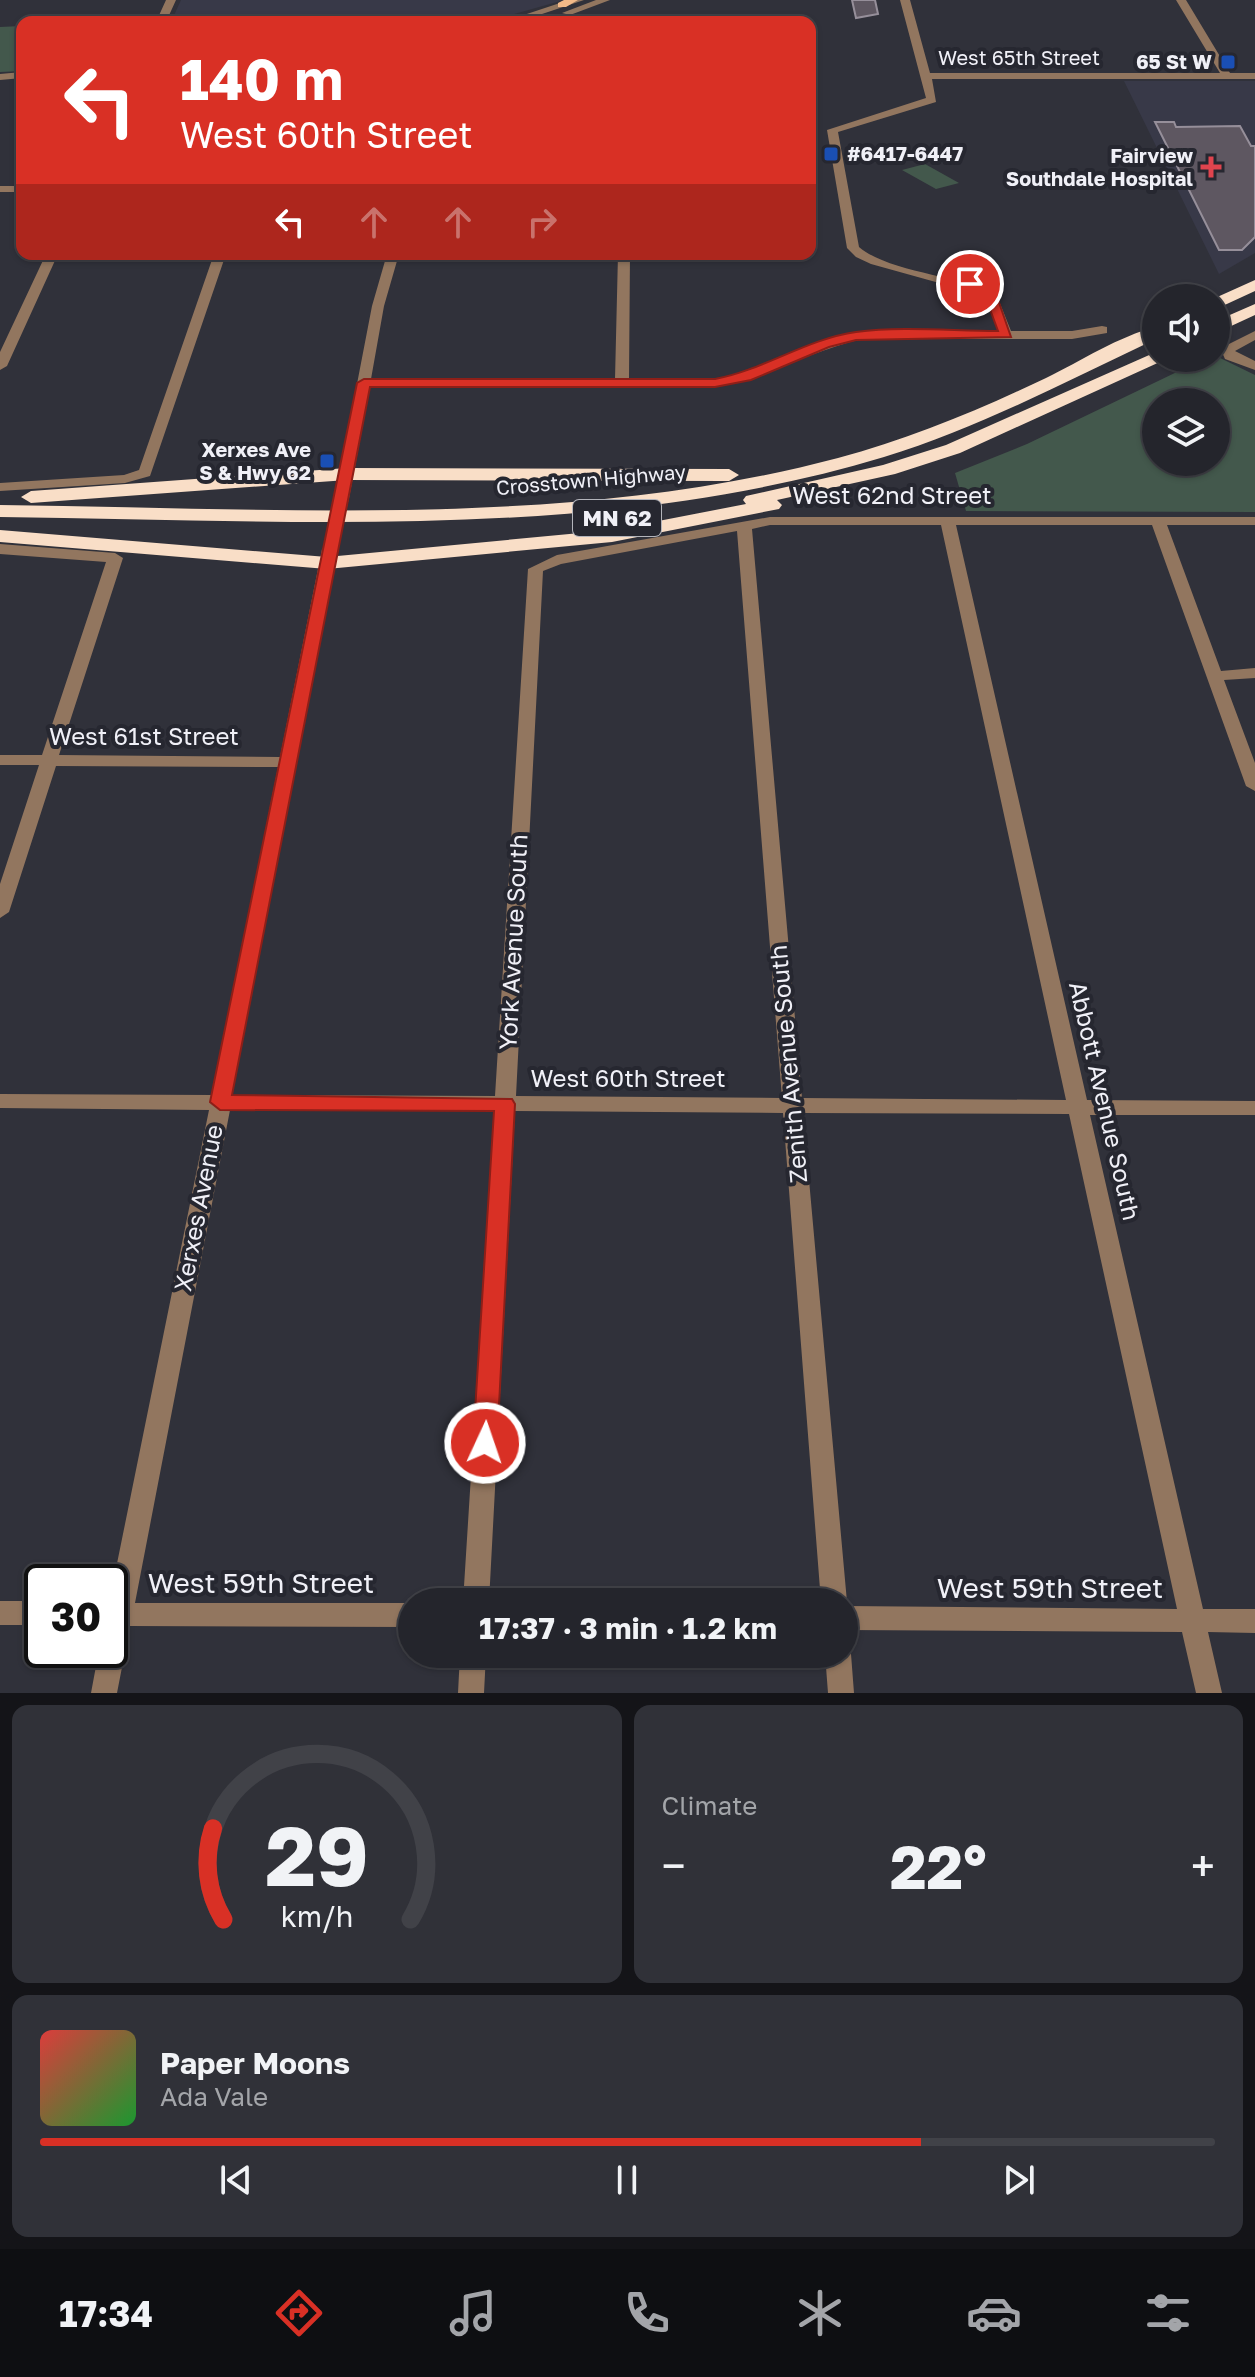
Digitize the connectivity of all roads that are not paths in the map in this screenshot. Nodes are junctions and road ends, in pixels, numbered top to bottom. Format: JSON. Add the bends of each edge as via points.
{"nodes":[{"id":1,"x":576,"y":0,"type":"edge"},
{"id":2,"x":605,"y":0,"type":"edge"},
{"id":3,"x":905,"y":0,"type":"edge"},
{"id":4,"x":1181,"y":0,"type":"edge"},
{"id":5,"x":557,"y":7,"type":"joint"},
{"id":6,"x":528,"y":16,"type":"edge"},
{"id":7,"x":556,"y":16,"type":"edge"},
{"id":8,"x":927,"y":76,"type":"junction"},
{"id":9,"x":1227,"y":76,"type":"junction"},
{"id":10,"x":1255,"y":76,"type":"edge"},
{"id":11,"x":49,"y":260,"type":"edge"},
{"id":12,"x":218,"y":260,"type":"edge"},
{"id":13,"x":391,"y":260,"type":"edge"},
{"id":14,"x":624,"y":260,"type":"edge"},
{"id":15,"x":1254,"y":285,"type":"edge"},
{"id":16,"x":1230,"y":297,"type":"edge"},
{"id":17,"x":1255,"y":309,"type":"edge"},
{"id":18,"x":1230,"y":321,"type":"edge"},
{"id":19,"x":1102,"y":330,"type":"dead end"},
{"id":20,"x":1006,"y":335,"type":"junction"},
{"id":21,"x":1255,"y":335,"type":"edge"},
{"id":22,"x":1142,"y":338,"type":"edge"},
{"id":23,"x":1142,"y":364,"type":"edge"},
{"id":24,"x":0,"y":366,"type":"edge"},
{"id":25,"x":1255,"y":366,"type":"edge"},
{"id":26,"x":364,"y":383,"type":"junction"},
{"id":27,"x":622,"y":383,"type":"junction"},
{"id":28,"x":888,"y":470,"type":"junction"},
{"id":29,"x":807,"y":471,"type":"junction"},
{"id":30,"x":345,"y":484,"type":"junction"},
{"id":31,"x":0,"y":487,"type":"edge"},
{"id":32,"x":0,"y":499,"type":"edge"},
{"id":33,"x":0,"y":511,"type":"edge"},
{"id":34,"x":947,"y":520,"type":"junction"},
{"id":35,"x":1158,"y":521,"type":"junction"},
{"id":36,"x":1255,"y":521,"type":"edge"},
{"id":37,"x":0,"y":523,"type":"edge"},
{"id":38,"x":744,"y":526,"type":"junction"},
{"id":39,"x":0,"y":536,"type":"edge"},
{"id":40,"x":0,"y":549,"type":"edge"},
{"id":41,"x":328,"y":556,"type":"junction"},
{"id":42,"x":536,"y":569,"type":"joint"},
{"id":43,"x":1255,"y":673,"type":"edge"},
{"id":44,"x":1215,"y":676,"type":"junction"},
{"id":45,"x":0,"y":760,"type":"edge"},
{"id":46,"x":50,"y":760,"type":"junction"},
{"id":47,"x":287,"y":762,"type":"junction"},
{"id":48,"x":1255,"y":786,"type":"edge"},
{"id":49,"x":0,"y":912,"type":"edge"},
{"id":50,"x":0,"y":1101,"type":"edge"},
{"id":51,"x":220,"y":1102,"type":"junction"},
{"id":52,"x":504,"y":1104,"type":"junction"},
{"id":53,"x":793,"y":1106,"type":"junction"},
{"id":54,"x":1078,"y":1107,"type":"junction"},
{"id":55,"x":1255,"y":1108,"type":"edge"},
{"id":56,"x":125,"y":1564,"type":"edge"},
{"id":57,"x":477,"y":1588,"type":"edge"},
{"id":58,"x":833,"y":1588,"type":"edge"},
{"id":59,"x":0,"y":1613,"type":"edge"},
{"id":60,"x":24,"y":1613,"type":"edge"},
{"id":61,"x":128,"y":1614,"type":"edge"},
{"id":62,"x":398,"y":1615,"type":"edge"},
{"id":63,"x":858,"y":1618,"type":"edge"},
{"id":64,"x":1193,"y":1621,"type":"junction"},
{"id":65,"x":1255,"y":1621,"type":"edge"},
{"id":66,"x":107,"y":1668,"type":"edge"},
{"id":67,"x":472,"y":1668,"type":"edge"},
{"id":68,"x":839,"y":1668,"type":"edge"},
{"id":69,"x":104,"y":1693,"type":"edge"},
{"id":70,"x":471,"y":1693,"type":"edge"},
{"id":71,"x":841,"y":1693,"type":"edge"},
{"id":72,"x":1209,"y":1693,"type":"edge"}],
"edges":[{"from":1,"to":5,"type":"main road"},
{"from":2,"to":7,"type":"street"},
{"from":3,"to":8,"type":"street"},
{"from":4,"to":9,"type":"street"},
{"from":5,"to":6,"type":"street"},
{"from":8,"to":9,"type":"street","name":"West 65th Street"},
{"from":8,"to":20,"type":"street","via":[[933,96],[928,103],[832,130],[853,248],[866,260],[970,284],[991,294]]},
{"from":9,"to":10,"type":"street","name":"West 65th Street"},
{"from":11,"to":24,"type":"street"},
{"from":12,"to":31,"type":"street","via":[[145,473],[125,479]]},
{"from":13,"to":26,"type":"street","name":"Xerxes Avenue"},
{"from":14,"to":27,"type":"street"},
{"from":15,"to":16,"type":"highway"},
{"from":17,"to":18,"type":"highway"},
{"from":19,"to":20,"type":"street"},
{"from":20,"to":27,"type":"street","via":[[862,335],[731,381]]},
{"from":21,"to":25,"type":"street","via":[[1228,350],[1230,356]]},
{"from":22,"to":29,"type":"highway","name":"Crosstown Highway","number":"MN 62","via":[[951,427],[893,449]]},
{"from":23,"to":28,"type":"highway","name":"Crosstown Highway","number":"MN 62","via":[[984,437]]},
{"from":26,"to":27,"type":"street"},
{"from":26,"to":30,"type":"street","name":"Xerxes Avenue"},
{"from":28,"to":37,"type":"highway","name":"Crosstown Highway","number":"MN 62","via":[[708,508],[543,523]]},
{"from":28,"to":41,"type":"highway","via":[[757,509],[612,536]]},
{"from":29,"to":30,"type":"highway"},
{"from":29,"to":33,"type":"highway","name":"Crosstown Highway","number":"MN 62","via":[[669,497],[515,510]]},
{"from":30,"to":32,"type":"highway"},
{"from":30,"to":41,"type":"street","name":"Xerxes Avenue","bridge":true},
{"from":34,"to":35,"type":"street","name":"West 62nd Street"},
{"from":34,"to":38,"type":"street","name":"West 62nd Street","via":[[804,519]]},
{"from":34,"to":54,"type":"street","name":"Abbott Avenue South"},
{"from":35,"to":36,"type":"street","name":"West 62nd Street"},
{"from":35,"to":44,"type":"street"},
{"from":38,"to":42,"type":"street","name":"West 62nd Street","via":[[557,560]]},
{"from":38,"to":53,"type":"street","name":"Zenith Avenue South"},
{"from":39,"to":41,"type":"highway"},
{"from":40,"to":46,"type":"street","via":[[115,558]]},
{"from":41,"to":47,"type":"street","name":"Xerxes Avenue"},
{"from":42,"to":52,"type":"street","name":"York Avenue South"},
{"from":43,"to":44,"type":"street"},
{"from":44,"to":48,"type":"street"},
{"from":45,"to":46,"type":"street","name":"West 61st Street"},
{"from":46,"to":47,"type":"street","name":"West 61st Street"},
{"from":46,"to":49,"type":"street"},
{"from":47,"to":51,"type":"street","name":"Xerxes Avenue"},
{"from":50,"to":51,"type":"street","name":"West 60th Street"},
{"from":51,"to":52,"type":"street","name":"West 60th Street"},
{"from":51,"to":56,"type":"street","name":"Xerxes Avenue"},
{"from":52,"to":53,"type":"street","name":"West 60th Street"},
{"from":52,"to":57,"type":"street","name":"York Avenue South"},
{"from":53,"to":54,"type":"street","name":"West 60th Street"},
{"from":53,"to":58,"type":"street","name":"Zenith Avenue South"},
{"from":54,"to":55,"type":"street","name":"West 60th Street"},
{"from":54,"to":64,"type":"street","name":"Abbott Avenue South"},
{"from":59,"to":60,"type":"street"},
{"from":61,"to":62,"type":"street","name":"West 59th Street"},
{"from":63,"to":64,"type":"street","name":"West 59th Street"},
{"from":64,"to":65,"type":"street","name":"West 59th Street"},
{"from":64,"to":72,"type":"street","name":"Abbott Avenue South"},
{"from":66,"to":69,"type":"street","name":"Xerxes Avenue"},
{"from":67,"to":70,"type":"street"},
{"from":68,"to":71,"type":"street"}]}
